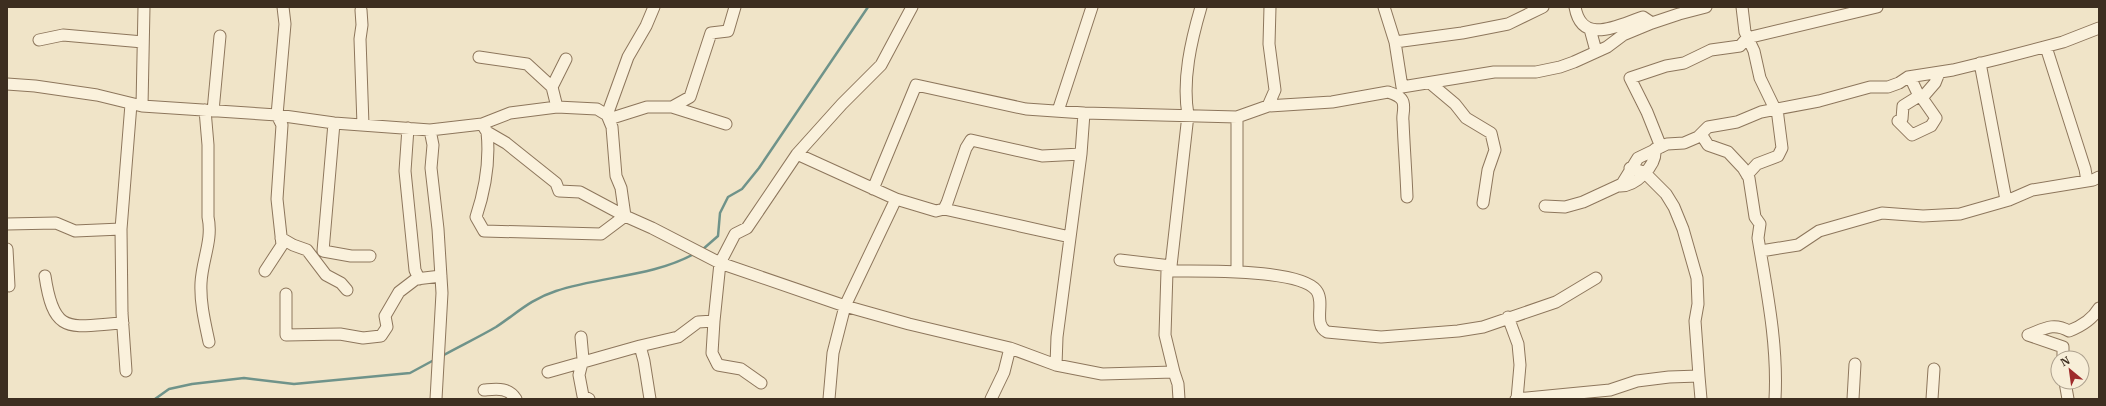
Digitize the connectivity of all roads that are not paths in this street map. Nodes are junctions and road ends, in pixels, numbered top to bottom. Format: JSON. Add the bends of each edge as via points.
{"nodes":[{"id":1,"x":144,"y":7,"type":"edge"},
{"id":2,"x":283,"y":7,"type":"edge"},
{"id":3,"x":654,"y":7,"type":"edge"},
{"id":4,"x":735,"y":7,"type":"edge"},
{"id":5,"x":912,"y":7,"type":"edge"},
{"id":6,"x":1092,"y":7,"type":"edge"},
{"id":7,"x":1202,"y":7,"type":"edge"},
{"id":8,"x":1270,"y":7,"type":"edge"},
{"id":9,"x":1384,"y":7,"type":"edge"},
{"id":10,"x":1543,"y":7,"type":"edge"},
{"id":11,"x":1575,"y":7,"type":"edge"},
{"id":12,"x":1706,"y":7,"type":"edge"},
{"id":13,"x":1742,"y":7,"type":"edge"},
{"id":14,"x":1877,"y":7,"type":"edge"},
{"id":15,"x":362,"y":10,"type":"dead end"},
{"id":16,"x":1652,"y":24,"type":"junction"},
{"id":17,"x":1618,"y":25,"type":"junction"},
{"id":18,"x":2099,"y":28,"type":"edge"},
{"id":19,"x":1590,"y":30,"type":"junction"},
{"id":20,"x":1623,"y":35,"type":"junction"},
{"id":21,"x":220,"y":36,"type":"dead end"},
{"id":22,"x":1747,"y":38,"type":"junction"},
{"id":23,"x":39,"y":40,"type":"dead end"},
{"id":24,"x":143,"y":42,"type":"junction"},
{"id":25,"x":1395,"y":42,"type":"junction"},
{"id":26,"x":2046,"y":47,"type":"junction"},
{"id":27,"x":1596,"y":51,"type":"junction"},
{"id":28,"x":479,"y":57,"type":"dead end"},
{"id":29,"x":566,"y":59,"type":"dead end"},
{"id":30,"x":1980,"y":63,"type":"junction"},
{"id":31,"x":1939,"y":73,"type":"junction"},
{"id":32,"x":1910,"y":77,"type":"junction"},
{"id":33,"x":1430,"y":83,"type":"junction"},
{"id":34,"x":7,"y":84,"type":"edge"},
{"id":35,"x":552,"y":87,"type":"junction"},
{"id":36,"x":1400,"y":91,"type":"junction"},
{"id":37,"x":137,"y":105,"type":"junction"},
{"id":38,"x":557,"y":106,"type":"junction"},
{"id":39,"x":1268,"y":106,"type":"junction"},
{"id":40,"x":672,"y":107,"type":"junction"},
{"id":41,"x":1776,"y":109,"type":"junction"},
{"id":42,"x":209,"y":111,"type":"junction"},
{"id":43,"x":1058,"y":111,"type":"junction"},
{"id":44,"x":1084,"y":113,"type":"junction"},
{"id":45,"x":277,"y":115,"type":"junction"},
{"id":46,"x":1188,"y":115,"type":"junction"},
{"id":47,"x":608,"y":117,"type":"junction"},
{"id":48,"x":1237,"y":118,"type":"junction"},
{"id":49,"x":334,"y":123,"type":"junction"},
{"id":50,"x":726,"y":124,"type":"dead end"},
{"id":51,"x":363,"y":125,"type":"junction"},
{"id":52,"x":408,"y":128,"type":"junction"},
{"id":53,"x":485,"y":128,"type":"junction"},
{"id":54,"x":430,"y":130,"type":"junction"},
{"id":55,"x":1701,"y":134,"type":"junction"},
{"id":56,"x":1658,"y":148,"type":"junction"},
{"id":57,"x":797,"y":154,"type":"junction"},
{"id":58,"x":1081,"y":154,"type":"junction"},
{"id":59,"x":1630,"y":168,"type":"junction"},
{"id":60,"x":1644,"y":172,"type":"junction"},
{"id":61,"x":1747,"y":175,"type":"junction"},
{"id":62,"x":2099,"y":177,"type":"edge"},
{"id":63,"x":2087,"y":181,"type":"junction"},
{"id":64,"x":1618,"y":186,"type":"junction"},
{"id":65,"x":873,"y":189,"type":"junction"},
{"id":66,"x":1407,"y":197,"type":"dead end"},
{"id":67,"x":896,"y":199,"type":"junction"},
{"id":68,"x":2006,"y":200,"type":"junction"},
{"id":69,"x":1483,"y":203,"type":"dead end"},
{"id":70,"x":1545,"y":206,"type":"dead end"},
{"id":71,"x":944,"y":209,"type":"junction"},
{"id":72,"x":625,"y":216,"type":"junction"},
{"id":73,"x":7,"y":224,"type":"edge"},
{"id":74,"x":121,"y":229,"type":"junction"},
{"id":75,"x":1070,"y":237,"type":"junction"},
{"id":76,"x":281,"y":238,"type":"junction"},
{"id":77,"x":7,"y":249,"type":"edge"},
{"id":78,"x":1760,"y":251,"type":"junction"},
{"id":79,"x":370,"y":256,"type":"dead end"},
{"id":80,"x":1120,"y":260,"type":"dead end"},
{"id":81,"x":720,"y":263,"type":"junction"},
{"id":82,"x":1169,"y":269,"type":"junction"},
{"id":83,"x":265,"y":271,"type":"dead end"},
{"id":84,"x":1237,"y":271,"type":"junction"},
{"id":85,"x":45,"y":276,"type":"dead end"},
{"id":86,"x":441,"y":276,"type":"junction"},
{"id":87,"x":419,"y":278,"type":"junction"},
{"id":88,"x":1596,"y":278,"type":"dead end"},
{"id":89,"x":9,"y":286,"type":"dead end"},
{"id":90,"x":347,"y":290,"type":"dead end"},
{"id":91,"x":286,"y":294,"type":"dead end"},
{"id":92,"x":845,"y":306,"type":"junction"},
{"id":93,"x":2099,"y":308,"type":"edge"},
{"id":94,"x":1508,"y":317,"type":"junction"},
{"id":95,"x":714,"y":321,"type":"junction"},
{"id":96,"x":123,"y":323,"type":"junction"},
{"id":97,"x":581,"y":337,"type":"dead end"},
{"id":98,"x":208,"y":342,"type":"dead end"},
{"id":99,"x":640,"y":346,"type":"junction"},
{"id":100,"x":1010,"y":348,"type":"junction"},
{"id":101,"x":2063,"y":350,"type":"edge"},
{"id":102,"x":582,"y":363,"type":"junction"},
{"id":103,"x":1855,"y":364,"type":"dead end"},
{"id":104,"x":1056,"y":365,"type":"junction"},
{"id":105,"x":1934,"y":369,"type":"dead end"},
{"id":106,"x":126,"y":371,"type":"dead end"},
{"id":107,"x":548,"y":372,"type":"dead end"},
{"id":108,"x":1174,"y":372,"type":"junction"},
{"id":109,"x":1699,"y":376,"type":"junction"},
{"id":110,"x":761,"y":383,"type":"dead end"},
{"id":111,"x":484,"y":390,"type":"dead end"},
{"id":112,"x":1603,"y":395,"type":"edge"},
{"id":113,"x":436,"y":399,"type":"edge"},
{"id":114,"x":516,"y":399,"type":"edge"},
{"id":115,"x":589,"y":399,"type":"edge"},
{"id":116,"x":650,"y":399,"type":"edge"},
{"id":117,"x":829,"y":399,"type":"edge"},
{"id":118,"x":991,"y":399,"type":"edge"},
{"id":119,"x":1179,"y":399,"type":"edge"},
{"id":120,"x":1516,"y":399,"type":"edge"},
{"id":121,"x":1701,"y":399,"type":"edge"},
{"id":122,"x":1775,"y":399,"type":"edge"},
{"id":123,"x":1853,"y":399,"type":"edge"},
{"id":124,"x":1932,"y":399,"type":"edge"}],
"edges":[{"from":1,"to":24,"type":"street"},
{"from":2,"to":45,"type":"street","via":[[285,24]]},
{"from":3,"to":47,"type":"street","via":[[628,57]]},
{"from":4,"to":40,"type":"street","via":[[728,31],[711,33],[690,97]]},
{"from":5,"to":57,"type":"street","via":[[881,65]]},
{"from":6,"to":43,"type":"street"},
{"from":7,"to":46,"type":"street","via":[[1185,95]]},
{"from":8,"to":39,"type":"street","via":[[1269,44],[1275,90]]},
{"from":9,"to":25,"type":"street"},
{"from":10,"to":25,"type":"street","via":[[1508,24]]},
{"from":11,"to":19,"type":"street","via":[[1580,24]]},
{"from":12,"to":16,"type":"street"},
{"from":13,"to":22,"type":"street"},
{"from":14,"to":22,"type":"street"},
{"from":15,"to":51,"type":"street","via":[[360,39]]},
{"from":16,"to":17,"type":"street","via":[[1643,17]]},
{"from":16,"to":20,"type":"street"},
{"from":17,"to":19,"type":"street"},
{"from":17,"to":20,"type":"street"},
{"from":18,"to":26,"type":"street"},
{"from":19,"to":27,"type":"street"},
{"from":20,"to":27,"type":"street"},
{"from":21,"to":42,"type":"street"},
{"from":22,"to":41,"type":"street","via":[[1754,51],[1760,78]]},
{"from":22,"to":56,"type":"street","via":[[1740,46],[1711,50],[1684,63],[1630,78],[1648,112]]},
{"from":23,"to":24,"type":"street","via":[[63,35]]},
{"from":24,"to":37,"type":"street"},
{"from":25,"to":36,"type":"street"},
{"from":26,"to":30,"type":"street"},
{"from":26,"to":63,"type":"street"},
{"from":27,"to":33,"type":"street","via":[[1574,62],[1536,72],[1494,72]]},
{"from":28,"to":35,"type":"street","via":[[527,64]]},
{"from":29,"to":35,"type":"street"},
{"from":30,"to":31,"type":"street"},
{"from":30,"to":68,"type":"street"},
{"from":31,"to":32,"type":"street"},
{"from":31,"to":32,"type":"street","via":[[1935,83],[1922,98],[1936,118],[1931,126],[1912,135],[1898,121],[1902,119],[1903,106],[1919,96]]},
{"from":32,"to":41,"type":"street","via":[[1888,87],[1870,87],[1819,101]]},
{"from":33,"to":36,"type":"street"},
{"from":33,"to":69,"type":"street","via":[[1455,104],[1466,118],[1491,133],[1495,150],[1487,176]]},
{"from":34,"to":37,"type":"street","via":[[89,94]]},
{"from":35,"to":38,"type":"street"},
{"from":36,"to":39,"type":"street","via":[[1332,102]]},
{"from":36,"to":66,"type":"street","via":[[1404,109]]},
{"from":37,"to":42,"type":"street"},
{"from":37,"to":74,"type":"street"},
{"from":38,"to":47,"type":"street","via":[[597,109]]},
{"from":38,"to":53,"type":"street","via":[[510,113]]},
{"from":39,"to":48,"type":"street"},
{"from":40,"to":47,"type":"street","via":[[647,107]]},
{"from":40,"to":50,"type":"street"},
{"from":41,"to":55,"type":"street","via":[[1737,122],[1708,127]]},
{"from":41,"to":61,"type":"street","via":[[1782,148],[1778,156],[1757,164]]},
{"from":42,"to":45,"type":"street"},
{"from":42,"to":98,"type":"street","via":[[210,226],[201,283]]},
{"from":43,"to":44,"type":"street"},
{"from":43,"to":65,"type":"street","via":[[1026,109],[916,85]]},
{"from":44,"to":46,"type":"street"},
{"from":44,"to":58,"type":"street"},
{"from":45,"to":49,"type":"street"},
{"from":45,"to":76,"type":"street","via":[[282,125],[277,199]]},
{"from":46,"to":48,"type":"street"},
{"from":46,"to":82,"type":"street"},
{"from":47,"to":72,"type":"street","via":[[612,127],[616,176],[621,188]]},
{"from":48,"to":84,"type":"street"},
{"from":49,"to":51,"type":"street"},
{"from":49,"to":79,"type":"street","via":[[324,251],[351,256]]},
{"from":51,"to":52,"type":"street"},
{"from":52,"to":54,"type":"street"},
{"from":52,"to":87,"type":"street","via":[[405,172],[415,270]]},
{"from":53,"to":54,"type":"street"},
{"from":53,"to":72,"type":"street","via":[[556,183],[559,191],[580,192]]},
{"from":53,"to":72,"type":"street","via":[[486,178],[476,217],[484,231],[601,234]]},
{"from":54,"to":86,"type":"street"},
{"from":55,"to":56,"type":"street","via":[[1684,143],[1667,144]]},
{"from":55,"to":61,"type":"street","via":[[1708,145],[1728,152]]},
{"from":56,"to":59,"type":"street","via":[[1638,158]]},
{"from":56,"to":60,"type":"street"},
{"from":57,"to":65,"type":"street"},
{"from":57,"to":81,"type":"street","via":[[747,228],[735,234]]},
{"from":58,"to":71,"type":"street","via":[[1042,156],[972,140],[966,148]]},
{"from":58,"to":75,"type":"street"},
{"from":59,"to":60,"type":"street"},
{"from":59,"to":64,"type":"street","via":[[1627,177]]},
{"from":60,"to":64,"type":"street","via":[[1627,186]]},
{"from":60,"to":109,"type":"street","via":[[1666,194],[1674,207],[1697,278],[1698,304],[1695,321]]},
{"from":61,"to":78,"type":"street","via":[[1755,217],[1760,224]]},
{"from":62,"to":63,"type":"street"},
{"from":63,"to":68,"type":"street","via":[[2032,190]]},
{"from":64,"to":70,"type":"street","via":[[1565,207]]},
{"from":65,"to":67,"type":"street"},
{"from":67,"to":71,"type":"street","via":[[936,211]]},
{"from":67,"to":92,"type":"street"},
{"from":68,"to":78,"type":"street","via":[[1960,214],[1923,216],[1882,213],[1819,231],[1798,245]]},
{"from":71,"to":75,"type":"street"},
{"from":72,"to":81,"type":"street"},
{"from":73,"to":74,"type":"street","via":[[56,223],[75,231]]},
{"from":74,"to":96,"type":"street"},
{"from":75,"to":104,"type":"street","via":[[1057,337]]},
{"from":76,"to":83,"type":"street","via":[[282,245]]},
{"from":76,"to":90,"type":"street","via":[[307,250],[326,275],[341,283]]},
{"from":77,"to":89,"type":"street"},
{"from":78,"to":122,"type":"street","via":[[1774,341],[1777,371]]},
{"from":80,"to":82,"type":"street"},
{"from":81,"to":92,"type":"street"},
{"from":81,"to":95,"type":"street"},
{"from":82,"to":84,"type":"street"},
{"from":82,"to":108,"type":"street","via":[[1165,335]]},
{"from":84,"to":94,"type":"street","via":[[1277,276],[1310,285],[1320,299],[1320,325],[1327,332],[1381,337],[1458,331]]},
{"from":85,"to":96,"type":"street","via":[[49,302],[57,318],[72,326]]},
{"from":86,"to":87,"type":"street"},
{"from":86,"to":113,"type":"street"},
{"from":87,"to":91,"type":"street","via":[[399,292],[385,316],[387,327],[381,336],[363,338],[340,334],[286,335]]},
{"from":88,"to":94,"type":"street","via":[[1556,302]]},
{"from":92,"to":100,"type":"street"},
{"from":92,"to":117,"type":"street","via":[[833,353]]},
{"from":93,"to":101,"type":"street","via":[[2082,326],[2069,331],[2060,326],[2052,326],[2028,335],[2063,347]]},
{"from":94,"to":120,"type":"street","via":[[1518,344],[1520,365]]},
{"from":95,"to":99,"type":"street","via":[[698,322],[678,337]]},
{"from":95,"to":110,"type":"street","via":[[712,353],[718,365],[741,369]]},
{"from":96,"to":106,"type":"street"},
{"from":97,"to":102,"type":"street"},
{"from":99,"to":102,"type":"street"},
{"from":99,"to":116,"type":"street"},
{"from":100,"to":104,"type":"street"},
{"from":100,"to":118,"type":"street","via":[[1004,372]]},
{"from":102,"to":107,"type":"street"},
{"from":102,"to":115,"type":"street","via":[[579,375],[583,396]]},
{"from":103,"to":123,"type":"street"},
{"from":104,"to":108,"type":"street","via":[[1102,374]]},
{"from":105,"to":124,"type":"street"},
{"from":108,"to":119,"type":"street"},
{"from":109,"to":112,"type":"street","via":[[1637,381]]},
{"from":109,"to":121,"type":"street"},
{"from":111,"to":114,"type":"street","via":[[501,388],[512,392]]},
{"from":112,"to":120,"type":"street"}]}
